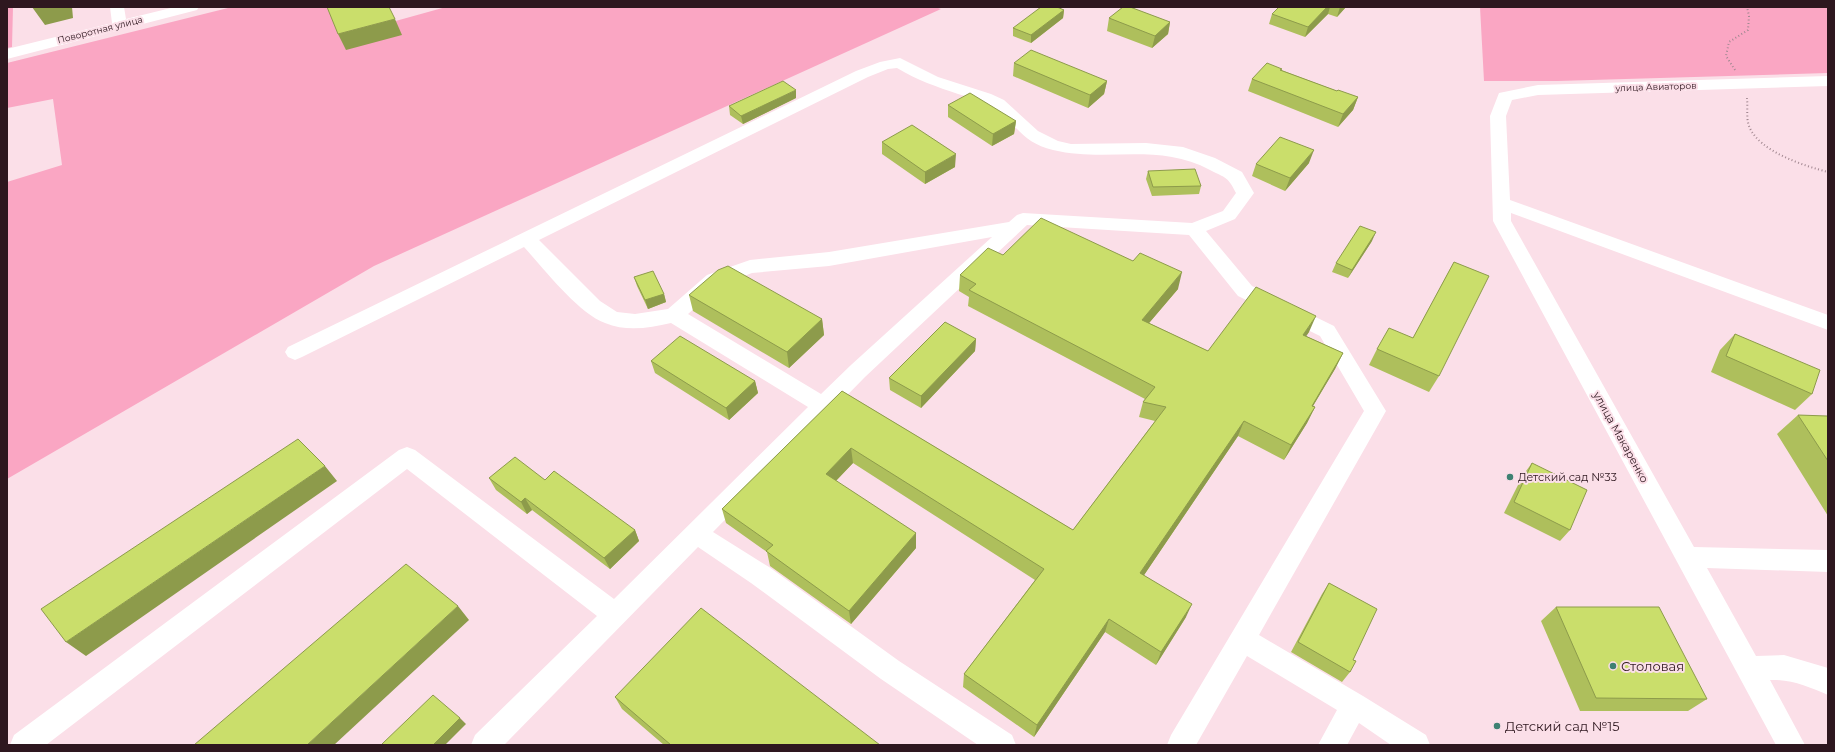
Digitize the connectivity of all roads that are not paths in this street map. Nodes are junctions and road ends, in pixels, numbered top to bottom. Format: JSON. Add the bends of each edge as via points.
{"nodes":[{"id":1,"x":117,"y":7,"type":"edge"},
{"id":2,"x":192,"y":7,"type":"edge"},
{"id":3,"x":120,"y":25,"type":"junction"},
{"id":4,"x":7,"y":54,"type":"edge"},
{"id":5,"x":1828,"y":81,"type":"edge"},
{"id":6,"x":1498,"y":116,"type":"joint"},
{"id":7,"x":1501,"y":203,"type":"junction"},
{"id":8,"x":1014,"y":227,"type":"junction"},
{"id":9,"x":1194,"y":229,"type":"junction"},
{"id":10,"x":527,"y":239,"type":"junction"},
{"id":11,"x":674,"y":315,"type":"junction"},
{"id":12,"x":1828,"y":323,"type":"edge"},
{"id":13,"x":295,"y":352,"type":"dead end"},
{"id":14,"x":823,"y":406,"type":"junction"},
{"id":15,"x":696,"y":533,"type":"junction"},
{"id":16,"x":1687,"y":557,"type":"junction"},
{"id":17,"x":1828,"y":561,"type":"edge"},
{"id":18,"x":615,"y":615,"type":"junction"},
{"id":19,"x":1242,"y":639,"type":"junction"},
{"id":20,"x":1749,"y":668,"type":"junction"},
{"id":21,"x":1828,"y":682,"type":"edge"},
{"id":22,"x":1354,"y":705,"type":"junction"},
{"id":23,"x":24,"y":745,"type":"edge"},
{"id":24,"x":484,"y":745,"type":"edge"},
{"id":25,"x":1002,"y":745,"type":"edge"},
{"id":26,"x":1181,"y":745,"type":"edge"},
{"id":27,"x":1332,"y":745,"type":"edge"},
{"id":28,"x":1416,"y":745,"type":"edge"},
{"id":29,"x":1791,"y":745,"type":"edge"}],
"edges":[{"from":1,"to":3,"type":"street"},
{"from":2,"to":3,"type":"street","name":"Поворотная улица"},
{"from":3,"to":4,"type":"street","name":"Поворотная улица"},
{"from":5,"to":6,"type":"street","name":"улица Авиаторов","via":[[1538,90],[1506,96]]},
{"from":6,"to":7,"type":"street","name":"улица Макаренко"},
{"from":7,"to":12,"type":"street"},
{"from":7,"to":16,"type":"street","name":"улица Макаренко","via":[[1502,221]]},
{"from":8,"to":9,"type":"street","via":[[1023,219]]},
{"from":8,"to":11,"type":"street","via":[[829,259],[750,267],[714,280]]},
{"from":8,"to":14,"type":"street"},
{"from":9,"to":10,"type":"street","via":[[1229,216],[1245,193],[1236,176],[1209,162],[1176,151],[1146,148],[1071,149],[1053,145],[1032,135],[998,103],[932,80],[900,63],[862,74]]},
{"from":9,"to":19,"type":"street","via":[[1245,292],[1327,331],[1375,411]]},
{"from":10,"to":11,"type":"street","via":[[592,306],[610,318],[640,322]]},
{"from":10,"to":13,"type":"street"},
{"from":11,"to":14,"type":"street"},
{"from":14,"to":15,"type":"street"},
{"from":15,"to":18,"type":"street"},
{"from":15,"to":25,"type":"street","via":[[760,575],[890,670]]},
{"from":16,"to":17,"type":"street"},
{"from":16,"to":20,"type":"street","name":"улица Макаренко"},
{"from":18,"to":23,"type":"street","via":[[407,456]]},
{"from":18,"to":24,"type":"street"},
{"from":19,"to":22,"type":"street"},
{"from":19,"to":26,"type":"street"},
{"from":20,"to":21,"type":"street","via":[[1784,667]]},
{"from":20,"to":29,"type":"street","name":"улица Макаренко"},
{"from":22,"to":27,"type":"street"},
{"from":22,"to":28,"type":"street"}]}
